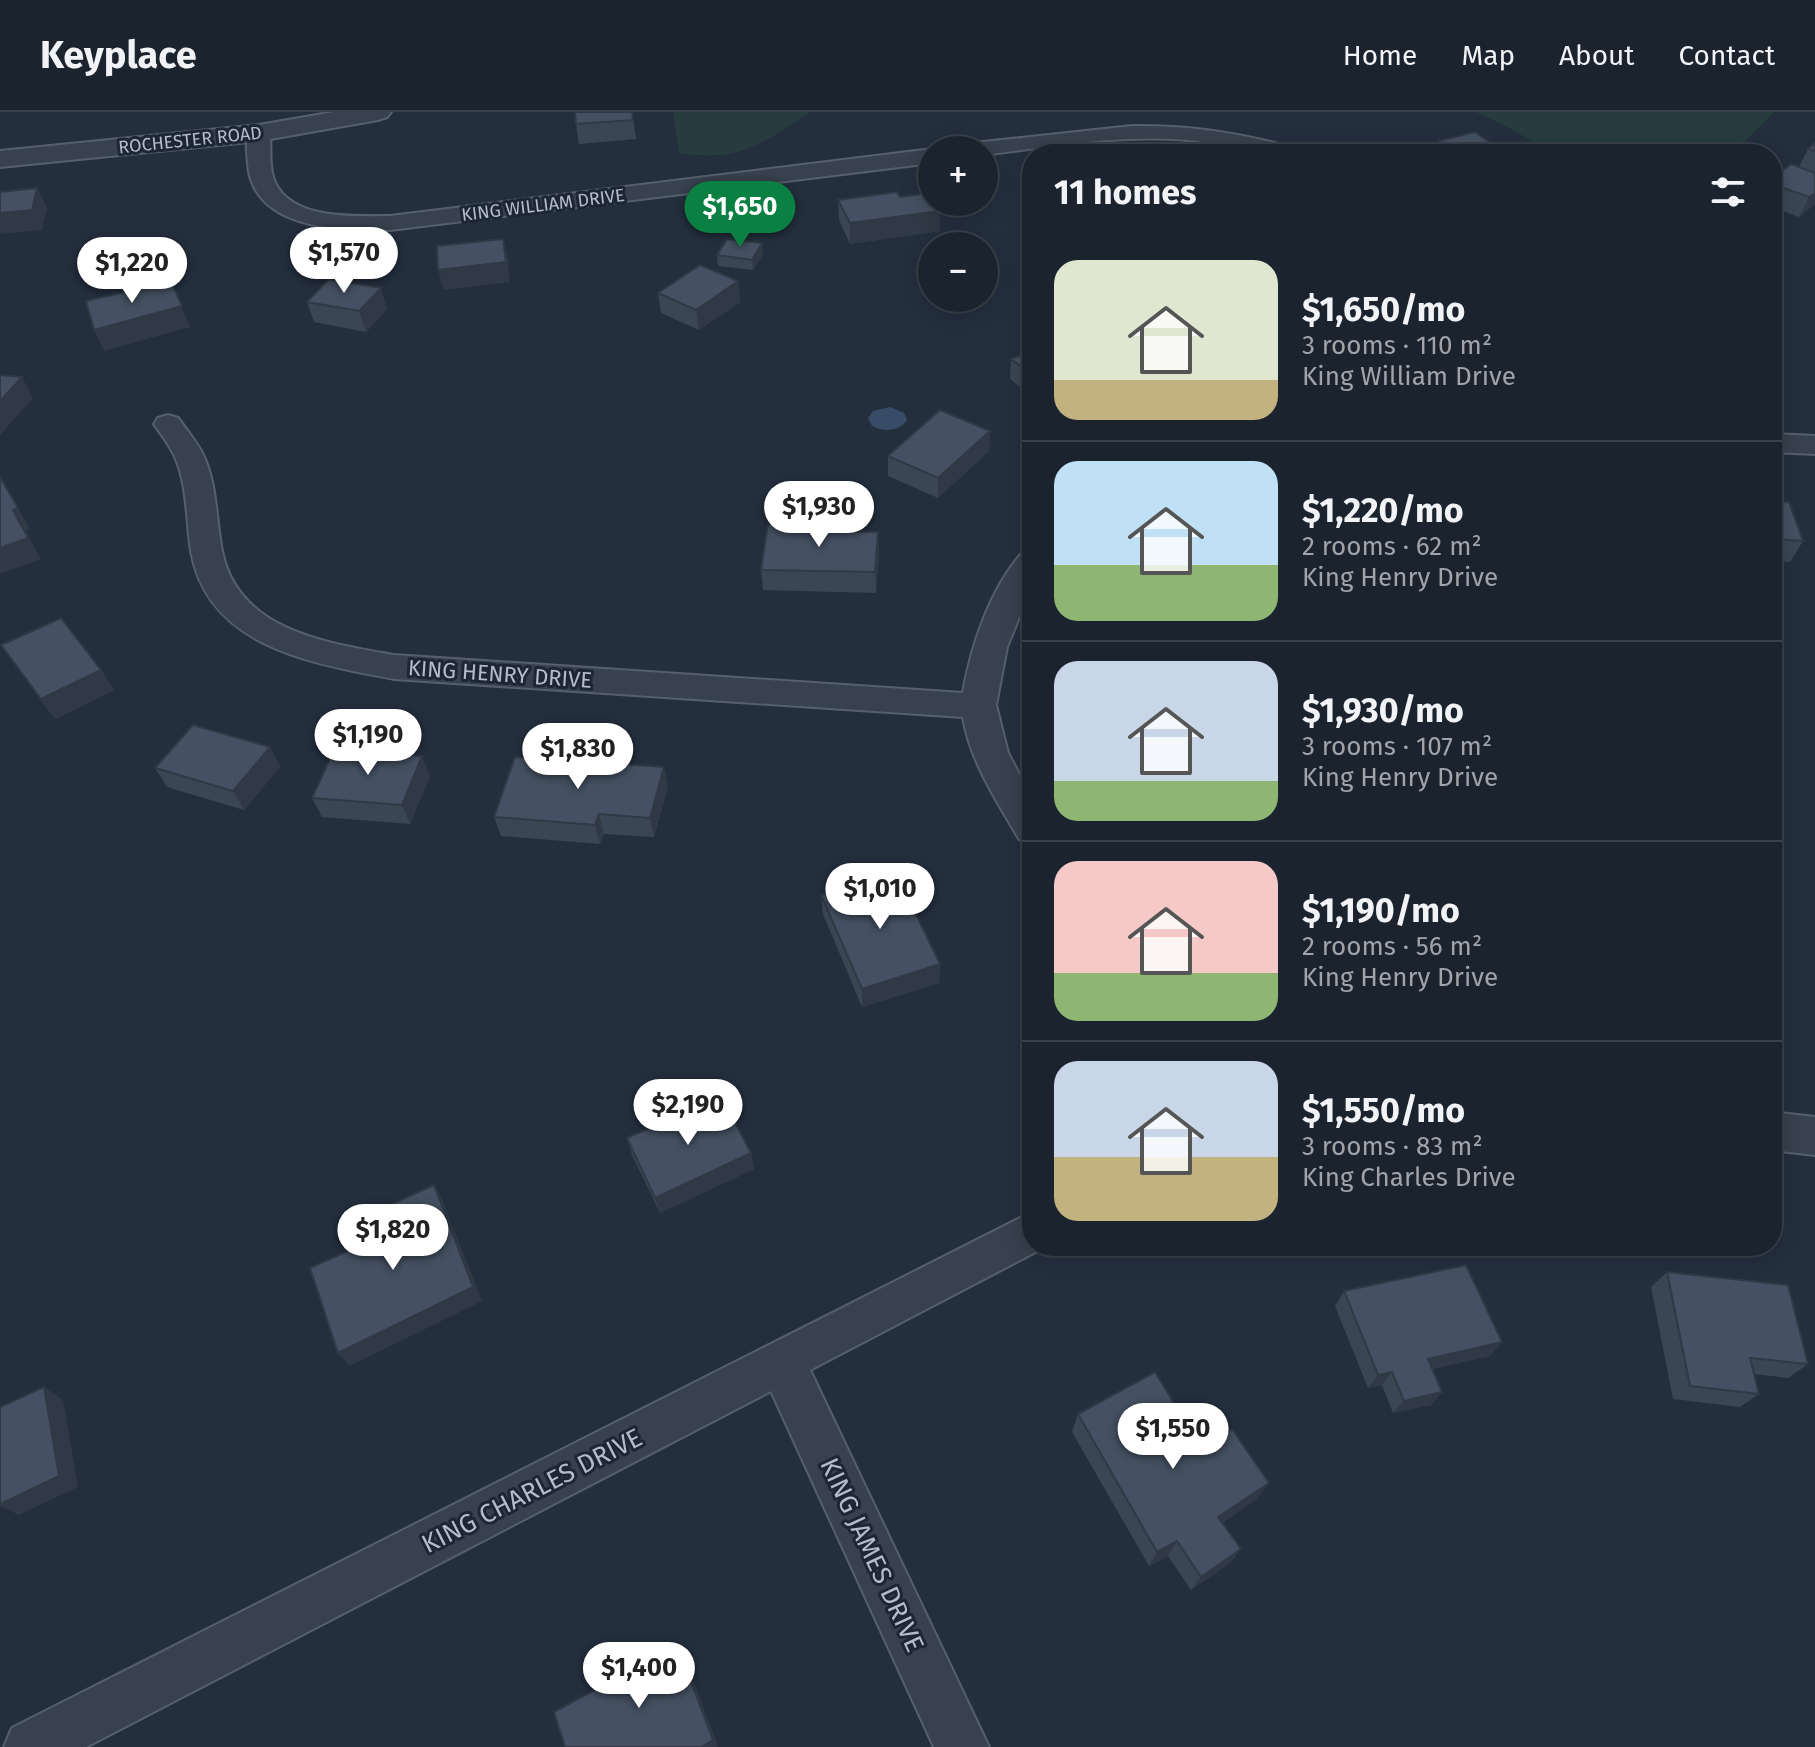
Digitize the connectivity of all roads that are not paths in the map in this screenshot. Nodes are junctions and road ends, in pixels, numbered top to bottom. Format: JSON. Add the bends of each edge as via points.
{"nodes":[{"id":1,"x":378,"y":112,"type":"edge"},
{"id":2,"x":259,"y":133,"type":"junction"},
{"id":3,"x":1256,"y":144,"type":"edge"},
{"id":4,"x":998,"y":147,"type":"edge"},
{"id":5,"x":918,"y":158,"type":"edge"},
{"id":6,"x":0,"y":159,"type":"edge"},
{"id":7,"x":168,"y":424,"type":"dead end"},
{"id":8,"x":1782,"y":443,"type":"edge"},
{"id":9,"x":1815,"y":445,"type":"edge"},
{"id":10,"x":1022,"y":574,"type":"edge"},
{"id":11,"x":978,"y":706,"type":"junction"},
{"id":12,"x":1022,"y":812,"type":"edge"},
{"id":13,"x":1782,"y":1132,"type":"edge"},
{"id":14,"x":1815,"y":1136,"type":"edge"},
{"id":15,"x":1022,"y":1237,"type":"edge"},
{"id":16,"x":782,"y":1363,"type":"junction"},
{"id":17,"x":31,"y":1747,"type":"edge"},
{"id":18,"x":962,"y":1747,"type":"edge"}],
"edges":[{"from":1,"to":2,"type":"street","name":"ROCHESTER ROAD"},
{"from":2,"to":5,"type":"street","name":"KING WILLIAM DRIVE","via":[[262,181],[281,203],[306,215],[362,224]]},
{"from":2,"to":6,"type":"street","name":"ROCHESTER ROAD"},
{"from":3,"to":4,"type":"street","via":[[1171,130]]},
{"from":7,"to":11,"type":"street","name":"KING HENRY DRIVE","via":[[190,457],[214,581],[247,620],[309,650],[394,667]]},
{"from":8,"to":9,"type":"street"},
{"from":10,"to":11,"type":"street","via":[[993,638]]},
{"from":11,"to":12,"type":"street","via":[[988,744]]},
{"from":13,"to":14,"type":"street"},
{"from":15,"to":16,"type":"street","name":"KING CHARLES DRIVE"},
{"from":16,"to":17,"type":"street","name":"KING CHARLES DRIVE"},
{"from":16,"to":18,"type":"street","name":"KING JAMES DRIVE"}]}
